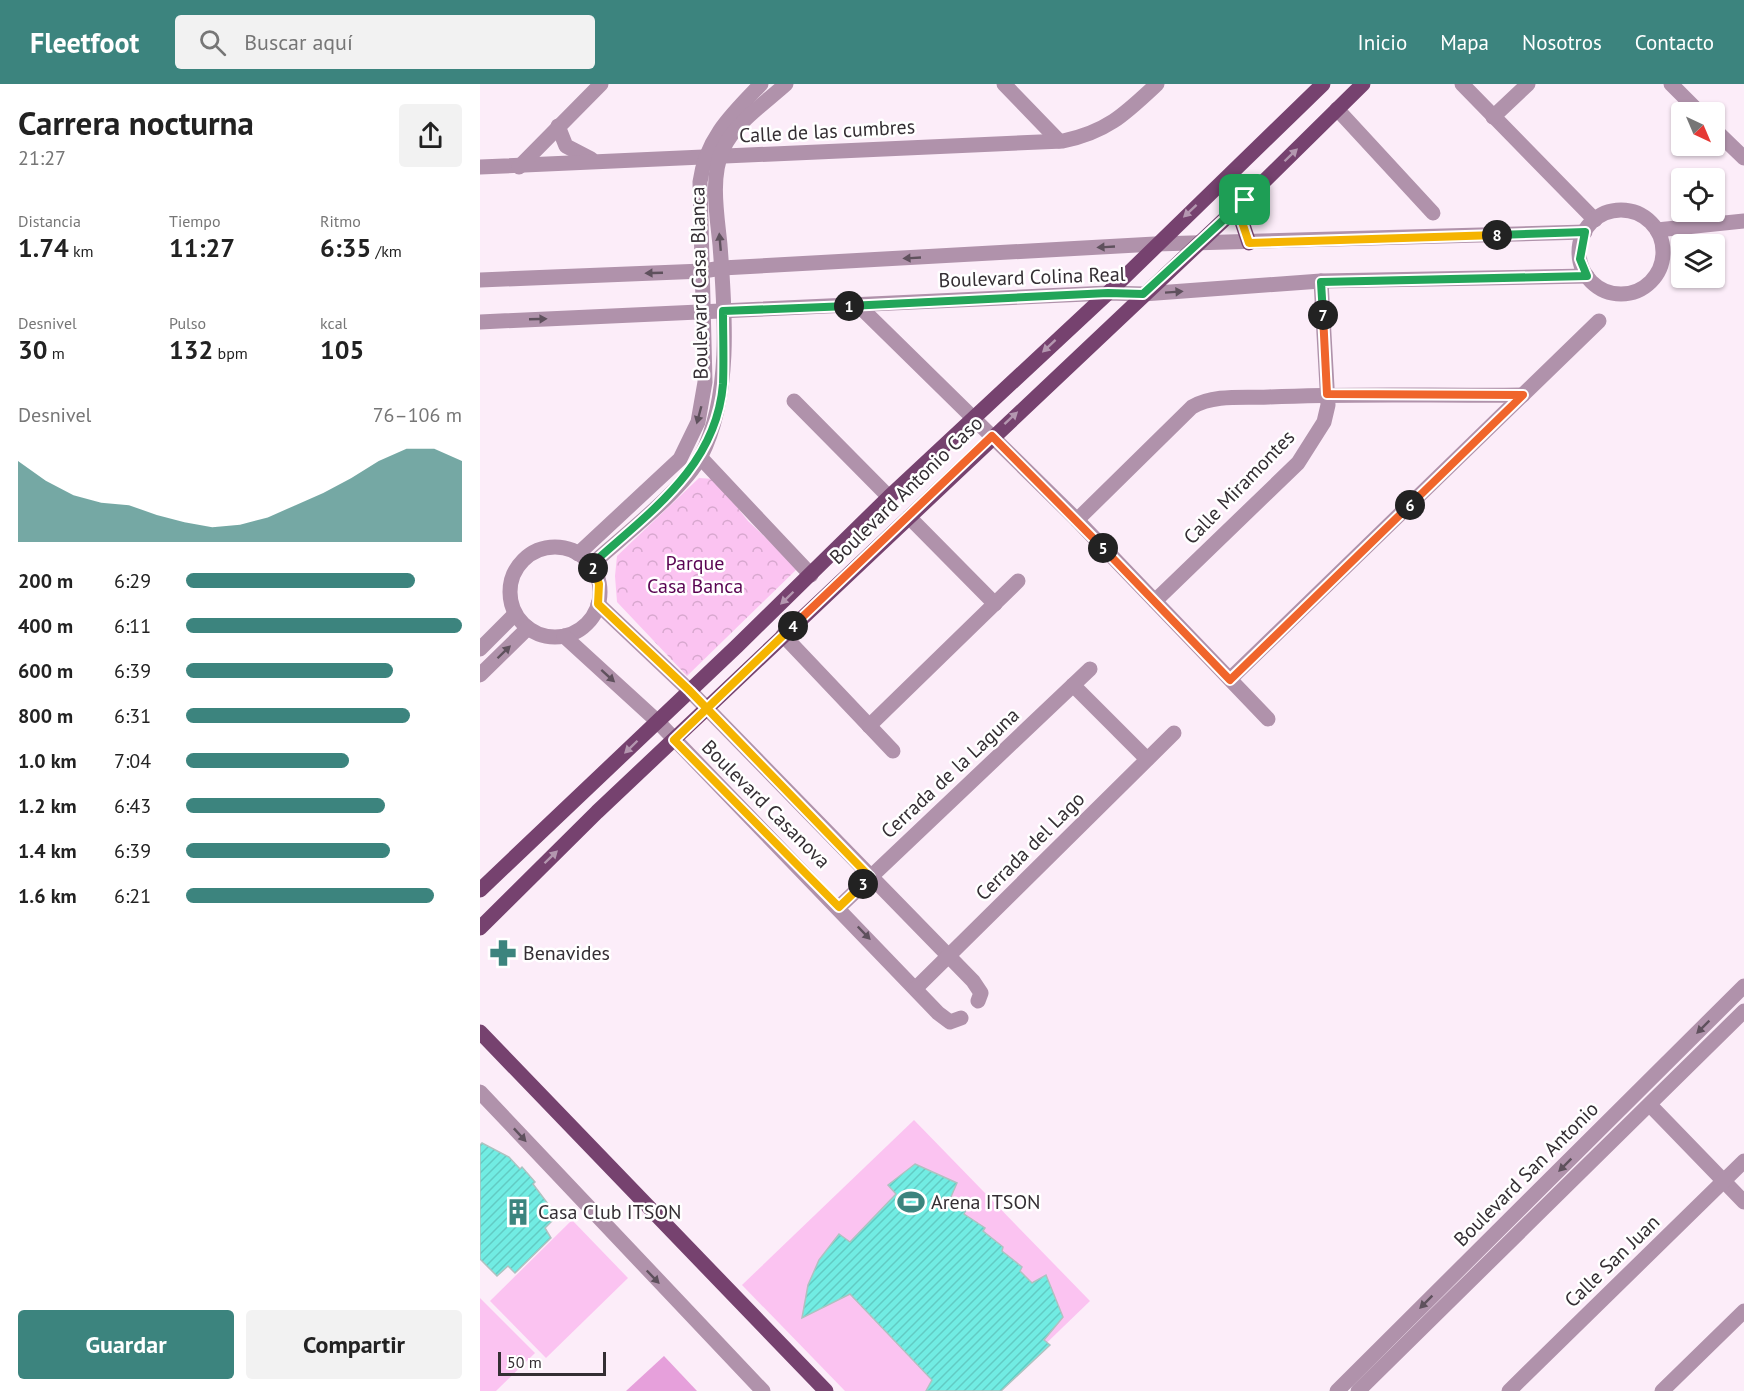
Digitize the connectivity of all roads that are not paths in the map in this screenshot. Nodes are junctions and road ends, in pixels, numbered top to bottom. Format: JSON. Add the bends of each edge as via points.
{"nodes":[{"id":1,"x":601,"y":84,"type":"edge"},
{"id":2,"x":761,"y":84,"type":"edge"},
{"id":3,"x":786,"y":84,"type":"edge"},
{"id":4,"x":1004,"y":84,"type":"edge"},
{"id":5,"x":1157,"y":84,"type":"edge"},
{"id":6,"x":1323,"y":84,"type":"edge"},
{"id":7,"x":1363,"y":84,"type":"edge"},
{"id":8,"x":1462,"y":84,"type":"edge"},
{"id":9,"x":1528,"y":84,"type":"edge"},
{"id":10,"x":1671,"y":84,"type":"edge"},
{"id":11,"x":1689,"y":102,"type":"edge"},
{"id":12,"x":1337,"y":109,"type":"junction"},
{"id":13,"x":1493,"y":117,"type":"junction"},
{"id":14,"x":558,"y":126,"type":"junction"},
{"id":15,"x":1725,"y":140,"type":"edge"},
{"id":16,"x":1059,"y":141,"type":"junction"},
{"id":17,"x":712,"y":156,"type":"junction"},
{"id":18,"x":1744,"y":158,"type":"edge"},
{"id":19,"x":595,"y":160,"type":"junction"},
{"id":20,"x":480,"y":167,"type":"edge"},
{"id":21,"x":519,"y":167,"type":"junction"},
{"id":22,"x":1245,"y":200,"type":"junction"},
{"id":23,"x":1433,"y":213,"type":"dead end"},
{"id":24,"x":1744,"y":221,"type":"edge"},
{"id":25,"x":1590,"y":226,"type":"junction"},
{"id":26,"x":1657,"y":230,"type":"junction"},
{"id":27,"x":1249,"y":243,"type":"junction"},
{"id":28,"x":1155,"y":244,"type":"junction"},
{"id":29,"x":1197,"y":245,"type":"junction"},
{"id":30,"x":722,"y":268,"type":"junction"},
{"id":31,"x":703,"y":271,"type":"junction"},
{"id":32,"x":1587,"y":276,"type":"junction"},
{"id":33,"x":480,"y":280,"type":"edge"},
{"id":34,"x":1321,"y":282,"type":"junction"},
{"id":35,"x":1108,"y":293,"type":"junction"},
{"id":36,"x":1143,"y":294,"type":"junction"},
{"id":37,"x":859,"y":306,"type":"junction"},
{"id":38,"x":723,"y":311,"type":"junction"},
{"id":39,"x":702,"y":313,"type":"junction"},
{"id":40,"x":1599,"y":321,"type":"dead end"},
{"id":41,"x":480,"y":322,"type":"edge"},
{"id":42,"x":1327,"y":394,"type":"junction"},
{"id":43,"x":1523,"y":395,"type":"junction"},
{"id":44,"x":794,"y":401,"type":"dead end"},
{"id":45,"x":974,"y":417,"type":"junction"},
{"id":46,"x":992,"y":436,"type":"junction"},
{"id":47,"x":700,"y":457,"type":"junction"},
{"id":48,"x":889,"y":497,"type":"junction"},
{"id":49,"x":909,"y":517,"type":"junction"},
{"id":50,"x":1077,"y":520,"type":"junction"},
{"id":51,"x":578,"y":554,"type":"junction"},
{"id":52,"x":591,"y":565,"type":"junction"},
{"id":53,"x":811,"y":575,"type":"junction"},
{"id":54,"x":1018,"y":581,"type":"dead end"},
{"id":55,"x":1155,"y":601,"type":"junction"},
{"id":56,"x":995,"y":603,"type":"junction"},
{"id":57,"x":598,"y":604,"type":"junction"},
{"id":58,"x":515,"y":614,"type":"junction"},
{"id":59,"x":528,"y":628,"type":"junction"},
{"id":60,"x":783,"y":635,"type":"junction"},
{"id":61,"x":564,"y":636,"type":"junction"},
{"id":62,"x":480,"y":650,"type":"edge"},
{"id":63,"x":1090,"y":669,"type":"dead end"},
{"id":64,"x":480,"y":675,"type":"edge"},
{"id":65,"x":1230,"y":680,"type":"junction"},
{"id":66,"x":1073,"y":685,"type":"junction"},
{"id":67,"x":690,"y":691,"type":"junction"},
{"id":68,"x":706,"y":710,"type":"junction"},
{"id":69,"x":1268,"y":719,"type":"dead end"},
{"id":70,"x":657,"y":721,"type":"junction"},
{"id":71,"x":869,"y":726,"type":"junction"},
{"id":72,"x":1174,"y":733,"type":"dead end"},
{"id":73,"x":674,"y":740,"type":"junction"},
{"id":74,"x":892,"y":751,"type":"dead end"},
{"id":75,"x":1147,"y":759,"type":"junction"},
{"id":76,"x":579,"y":795,"type":"junction"},
{"id":77,"x":597,"y":812,"type":"junction"},
{"id":78,"x":505,"y":867,"type":"junction"},
{"id":79,"x":870,"y":877,"type":"junction"},
{"id":80,"x":522,"y":884,"type":"junction"},
{"id":81,"x":480,"y":890,"type":"edge"},
{"id":82,"x":839,"y":907,"type":"junction"},
{"id":83,"x":480,"y":928,"type":"edge"},
{"id":84,"x":948,"y":956,"type":"junction"},
{"id":85,"x":1744,"y":986,"type":"edge"},
{"id":86,"x":916,"y":988,"type":"junction"},
{"id":87,"x":978,"y":1001,"type":"dead end"},
{"id":88,"x":1744,"y":1011,"type":"edge"},
{"id":89,"x":961,"y":1018,"type":"dead end"},
{"id":90,"x":480,"y":1032,"type":"edge"},
{"id":91,"x":480,"y":1092,"type":"edge"},
{"id":92,"x":1650,"y":1105,"type":"junction"},
{"id":93,"x":1744,"y":1161,"type":"edge"},
{"id":94,"x":1724,"y":1180,"type":"junction"},
{"id":95,"x":1744,"y":1202,"type":"edge"},
{"id":96,"x":1744,"y":1311,"type":"edge"},
{"id":97,"x":1358,"y":1388,"type":"edge"},
{"id":98,"x":763,"y":1391,"type":"edge"},
{"id":99,"x":826,"y":1391,"type":"edge"},
{"id":100,"x":1337,"y":1391,"type":"edge"},
{"id":101,"x":1509,"y":1391,"type":"edge"},
{"id":102,"x":1662,"y":1391,"type":"edge"}],
"edges":[{"from":1,"to":14,"type":"street"},
{"from":2,"to":17,"type":"street","name":"Boulevard Casa Blanca","via":[[722,124]]},
{"from":3,"to":17,"type":"street","name":"Boulevard Casa Blanca"},
{"from":4,"to":16,"type":"street"},
{"from":5,"to":16,"type":"street","name":"Calle de las cumbres","via":[[1106,128],[1085,137]]},
{"from":6,"to":28,"type":"main road","name":"Boulevard Antonio Caso","one_way":true},
{"from":7,"to":12,"type":"main road","name":"Boulevard Antonio Caso"},
{"from":8,"to":13,"type":"street"},
{"from":9,"to":13,"type":"street"},
{"from":10,"to":11,"type":"street"},
{"from":22,"to":12,"type":"main road","name":"Boulevard Antonio Caso","one_way":true},
{"from":12,"to":23,"type":"street"},
{"from":13,"to":25,"type":"street"},
{"from":14,"to":19,"type":"street","via":[[566,146]]},
{"from":14,"to":21,"type":"street"},
{"from":15,"to":18,"type":"street"},
{"from":16,"to":17,"type":"street","name":"Calle de las cumbres"},
{"from":17,"to":19,"type":"street","name":"Calle de las cumbres"},
{"from":30,"to":17,"type":"street","name":"Boulevard Casa Blanca","one_way":true},
{"from":17,"to":31,"type":"street","name":"Boulevard Casa Blanca","via":[[700,182]]},
{"from":19,"to":21,"type":"street","name":"Calle de las cumbres"},
{"from":20,"to":21,"type":"street","name":"Calle de las cumbres"},
{"from":22,"to":27,"type":"main road","via":[[1241,219]]},
{"from":22,"to":29,"type":"main road","name":"Boulevard Antonio Caso"},
{"from":24,"to":26,"type":"street"},
{"from":25,"to":26,"type":"street","via":[[1610,212],[1628,211],[1644,217]]},
{"from":25,"to":27,"type":"street","name":"Boulevard Colina Real"},
{"from":25,"to":32,"type":"street","via":[[1580,259]]},
{"from":26,"to":32,"type":"street","via":[[1664,250],[1663,261],[1644,288],[1613,294]]},
{"from":27,"to":29,"type":"street","name":"Boulevard Colina Real"},
{"from":28,"to":29,"type":"street","name":"Boulevard Colina Real"},
{"from":28,"to":30,"type":"street","name":"Boulevard Colina Real","one_way":true},
{"from":28,"to":35,"type":"main road","name":"Boulevard Antonio Caso"},
{"from":29,"to":36,"type":"main road","name":"Boulevard Antonio Caso"},
{"from":30,"to":31,"type":"street","name":"Boulevard Colina Real"},
{"from":30,"to":38,"type":"street","name":"Boulevard Casa Blanca"},
{"from":31,"to":33,"type":"street","name":"Boulevard Colina Real","one_way":true},
{"from":31,"to":39,"type":"street","name":"Boulevard Casa Blanca"},
{"from":32,"to":34,"type":"street","name":"Boulevard Colina Real"},
{"from":36,"to":34,"type":"street","name":"Boulevard Colina Real","one_way":true},
{"from":34,"to":42,"type":"street","name":"Calle Miramontes"},
{"from":35,"to":36,"type":"street","name":"Boulevard Colina Real"},
{"from":35,"to":37,"type":"street","name":"Boulevard Colina Real"},
{"from":35,"to":45,"type":"main road","name":"Boulevard Antonio Caso","one_way":true},
{"from":46,"to":36,"type":"main road","name":"Boulevard Antonio Caso","one_way":true},
{"from":37,"to":38,"type":"street","name":"Boulevard Colina Real"},
{"from":37,"to":45,"type":"street"},
{"from":38,"to":39,"type":"street","name":"Boulevard Colina Real"},
{"from":38,"to":47,"type":"street","name":"Boulevard Casa Blanca","via":[[723,384]]},
{"from":41,"to":39,"type":"street","name":"Boulevard Colina Real","one_way":true},
{"from":39,"to":51,"type":"street","name":"Boulevard Casa Blanca","one_way":true,"via":[[704,395],[684,454]]},
{"from":40,"to":43,"type":"street"},
{"from":42,"to":43,"type":"street"},
{"from":42,"to":50,"type":"street","via":[[1200,402]]},
{"from":42,"to":55,"type":"street","name":"Calle Miramontes","via":[[1324,422],[1298,463]]},
{"from":43,"to":65,"type":"street"},
{"from":44,"to":48,"type":"street"},
{"from":45,"to":46,"type":"street"},
{"from":45,"to":48,"type":"main road","name":"Boulevard Antonio Caso"},
{"from":46,"to":49,"type":"main road","name":"Boulevard Antonio Caso"},
{"from":46,"to":50,"type":"street"},
{"from":47,"to":52,"type":"street","name":"Boulevard Casa Blanca","via":[[686,477]]},
{"from":47,"to":53,"type":"street"},
{"from":48,"to":53,"type":"main road","name":"Boulevard Antonio Caso"},
{"from":49,"to":56,"type":"street"},
{"from":49,"to":60,"type":"main road","name":"Boulevard Antonio Caso"},
{"from":50,"to":55,"type":"street"},
{"from":51,"to":52,"type":"street"},
{"from":51,"to":58,"type":"street","via":[[563,548],[546,548],[530,554],[511,581],[510,598]]},
{"from":52,"to":57,"type":"street","via":[[599,584]]},
{"from":53,"to":67,"type":"main road","name":"Boulevard Antonio Caso","one_way":true},
{"from":54,"to":56,"type":"street"},
{"from":55,"to":65,"type":"street"},
{"from":56,"to":71,"type":"street"},
{"from":57,"to":61,"type":"street","via":[[586,625]]},
{"from":57,"to":67,"type":"street","name":"Boulevard Casanova"},
{"from":58,"to":59,"type":"street"},
{"from":58,"to":62,"type":"street"},
{"from":59,"to":61,"type":"street","via":[[539,634]]},
{"from":64,"to":59,"type":"street","one_way":true},
{"from":60,"to":68,"type":"main road","name":"Boulevard Antonio Caso"},
{"from":60,"to":71,"type":"street"},
{"from":61,"to":70,"type":"street","name":"Boulevard Casanova","one_way":true},
{"from":63,"to":66,"type":"street","name":"Cerrada de la Laguna"},
{"from":65,"to":69,"type":"street"},
{"from":66,"to":75,"type":"street"},
{"from":66,"to":79,"type":"street","name":"Cerrada de la Laguna"},
{"from":67,"to":68,"type":"street","name":"Boulevard Casanova"},
{"from":67,"to":70,"type":"main road","name":"Boulevard Antonio Caso"},
{"from":68,"to":73,"type":"main road","name":"Boulevard Antonio Caso"},
{"from":68,"to":79,"type":"street","name":"Boulevard Casanova"},
{"from":70,"to":73,"type":"street","name":"Boulevard Casanova"},
{"from":70,"to":76,"type":"main road","name":"Boulevard Antonio Caso","one_way":true},
{"from":71,"to":74,"type":"street"},
{"from":72,"to":75,"type":"street","name":"Cerrada del Lago"},
{"from":73,"to":77,"type":"main road","name":"Boulevard Antonio Caso"},
{"from":73,"to":82,"type":"street","name":"Boulevard Casanova"},
{"from":75,"to":84,"type":"street","name":"Cerrada del Lago"},
{"from":76,"to":77,"type":"main road"},
{"from":76,"to":78,"type":"main road","name":"Boulevard Antonio Caso"},
{"from":80,"to":77,"type":"main road","name":"Boulevard Antonio Caso","one_way":true},
{"from":78,"to":80,"type":"main road"},
{"from":78,"to":81,"type":"main road","name":"Boulevard Antonio Caso"},
{"from":79,"to":82,"type":"street","name":"Cerrada de la Laguna"},
{"from":79,"to":84,"type":"street","name":"Boulevard Casanova"},
{"from":80,"to":83,"type":"main road","name":"Boulevard Antonio Caso"},
{"from":82,"to":86,"type":"street","name":"Boulevard Casanova","one_way":true},
{"from":84,"to":86,"type":"street","name":"Cerrada del Lago"},
{"from":84,"to":87,"type":"street","name":"Boulevard Casanova","via":[[979,989]]},
{"from":85,"to":97,"type":"street","name":"Boulevard San Antonio","one_way":true},
{"from":86,"to":89,"type":"street","name":"Boulevard Casanova","via":[[947,1021]]},
{"from":88,"to":92,"type":"street","name":"Boulevard San Antonio"},
{"from":90,"to":99,"type":"main road"},
{"from":91,"to":98,"type":"street","one_way":true},
{"from":92,"to":94,"type":"street"},
{"from":92,"to":97,"type":"street","name":"Boulevard San Antonio"},
{"from":93,"to":94,"type":"street","name":"Calle San Juan"},
{"from":94,"to":95,"type":"street"},
{"from":94,"to":101,"type":"street","name":"Calle San Juan"},
{"from":96,"to":102,"type":"street"},
{"from":97,"to":100,"type":"street","name":"Boulevard San Antonio"}]}
